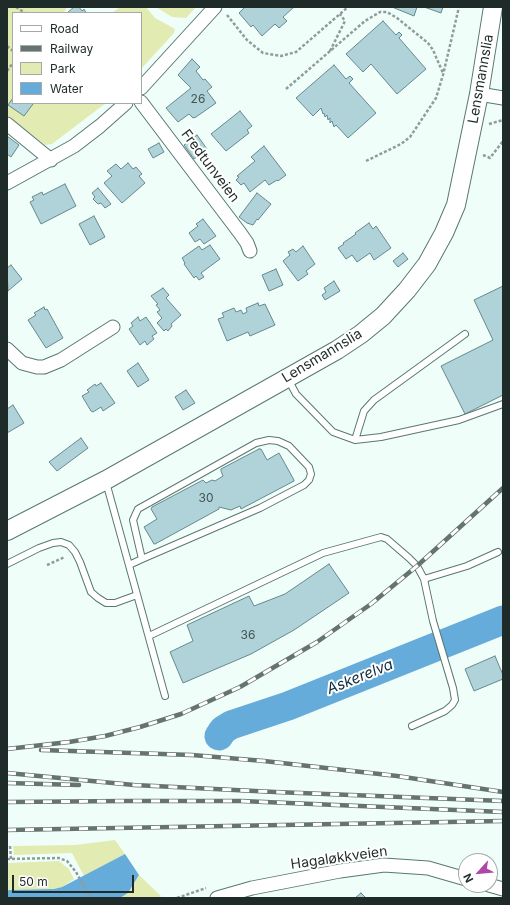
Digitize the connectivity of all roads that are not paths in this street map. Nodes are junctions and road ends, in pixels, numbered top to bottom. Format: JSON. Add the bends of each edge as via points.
{"nodes":[{"id":1,"x":494,"y":7,"type":"edge"},
{"id":2,"x":220,"y":9,"type":"edge"},
{"id":3,"x":142,"y":87,"type":"edge"},
{"id":4,"x":480,"y":94,"type":"junction"},
{"id":5,"x":503,"y":98,"type":"edge"},
{"id":6,"x":142,"y":103,"type":"edge"},
{"id":7,"x":125,"y":104,"type":"edge"},
{"id":8,"x":7,"y":124,"type":"edge"},
{"id":9,"x":51,"y":160,"type":"junction"},
{"id":10,"x":7,"y":183,"type":"edge"},
{"id":11,"x":250,"y":251,"type":"dead end"},
{"id":12,"x":113,"y":328,"type":"dead end"},
{"id":13,"x":465,"y":334,"type":"dead end"},
{"id":14,"x":7,"y":349,"type":"edge"},
{"id":15,"x":287,"y":378,"type":"junction"},
{"id":16,"x":503,"y":404,"type":"edge"},
{"id":17,"x":355,"y":440,"type":"junction"},
{"id":18,"x":106,"y":480,"type":"junction"},
{"id":19,"x":7,"y":531,"type":"edge"},
{"id":20,"x":498,"y":552,"type":"dead end"},
{"id":21,"x":142,"y":559,"type":"junction"},
{"id":22,"x":7,"y":564,"type":"edge"},
{"id":23,"x":129,"y":565,"type":"junction"},
{"id":24,"x":424,"y":579,"type":"junction"},
{"id":25,"x":137,"y":594,"type":"junction"},
{"id":26,"x":149,"y":636,"type":"junction"},
{"id":27,"x":165,"y":696,"type":"dead end"},
{"id":28,"x":412,"y":726,"type":"dead end"},
{"id":29,"x":458,"y":877,"type":"edge"},
{"id":30,"x":217,"y":898,"type":"edge"}],
"edges":[{"from":1,"to":4,"type":"street","name":"Lensmannslia"},
{"from":2,"to":3,"type":"street"},
{"from":4,"to":5,"type":"street"},
{"from":4,"to":15,"type":"street","name":"Lensmannslia","via":[[456,205],[427,264],[383,316],[361,334]]},
{"from":6,"to":11,"type":"street","name":"Fredtunveien","via":[[240,232]]},
{"from":7,"to":9,"type":"street","via":[[74,146]]},
{"from":8,"to":9,"type":"street"},
{"from":9,"to":10,"type":"street"},
{"from":12,"to":14,"type":"street","via":[[61,360],[44,367],[22,363]]},
{"from":13,"to":17,"type":"lane","via":[[374,400],[364,411]]},
{"from":15,"to":17,"type":"lane","via":[[296,394],[333,432]]},
{"from":15,"to":18,"type":"street","name":"Lensmannslia"},
{"from":16,"to":17,"type":"lane","via":[[459,420]]},
{"from":18,"to":19,"type":"street","name":"Lensmannslia"},
{"from":18,"to":23,"type":"lane"},
{"from":20,"to":24,"type":"lane","via":[[467,566]]},
{"from":21,"to":21,"type":"lane","via":[[260,508],[304,485],[311,474],[309,467],[289,446],[269,440],[256,443],[138,509],[133,520]]},
{"from":21,"to":23,"type":"lane"},
{"from":22,"to":25,"type":"lane","via":[[39,548],[61,542],[69,545],[75,552],[91,592],[98,598],[106,603],[115,603]]},
{"from":23,"to":25,"type":"lane"},
{"from":24,"to":26,"type":"lane","via":[[409,558],[381,536],[322,553]]},
{"from":24,"to":28,"type":"lane","via":[[455,700],[445,711]]},
{"from":25,"to":26,"type":"lane"},
{"from":26,"to":27,"type":"lane"},
{"from":29,"to":30,"type":"street","name":"Hagaløkkveien","via":[[428,868],[384,865],[252,888]]}]}
